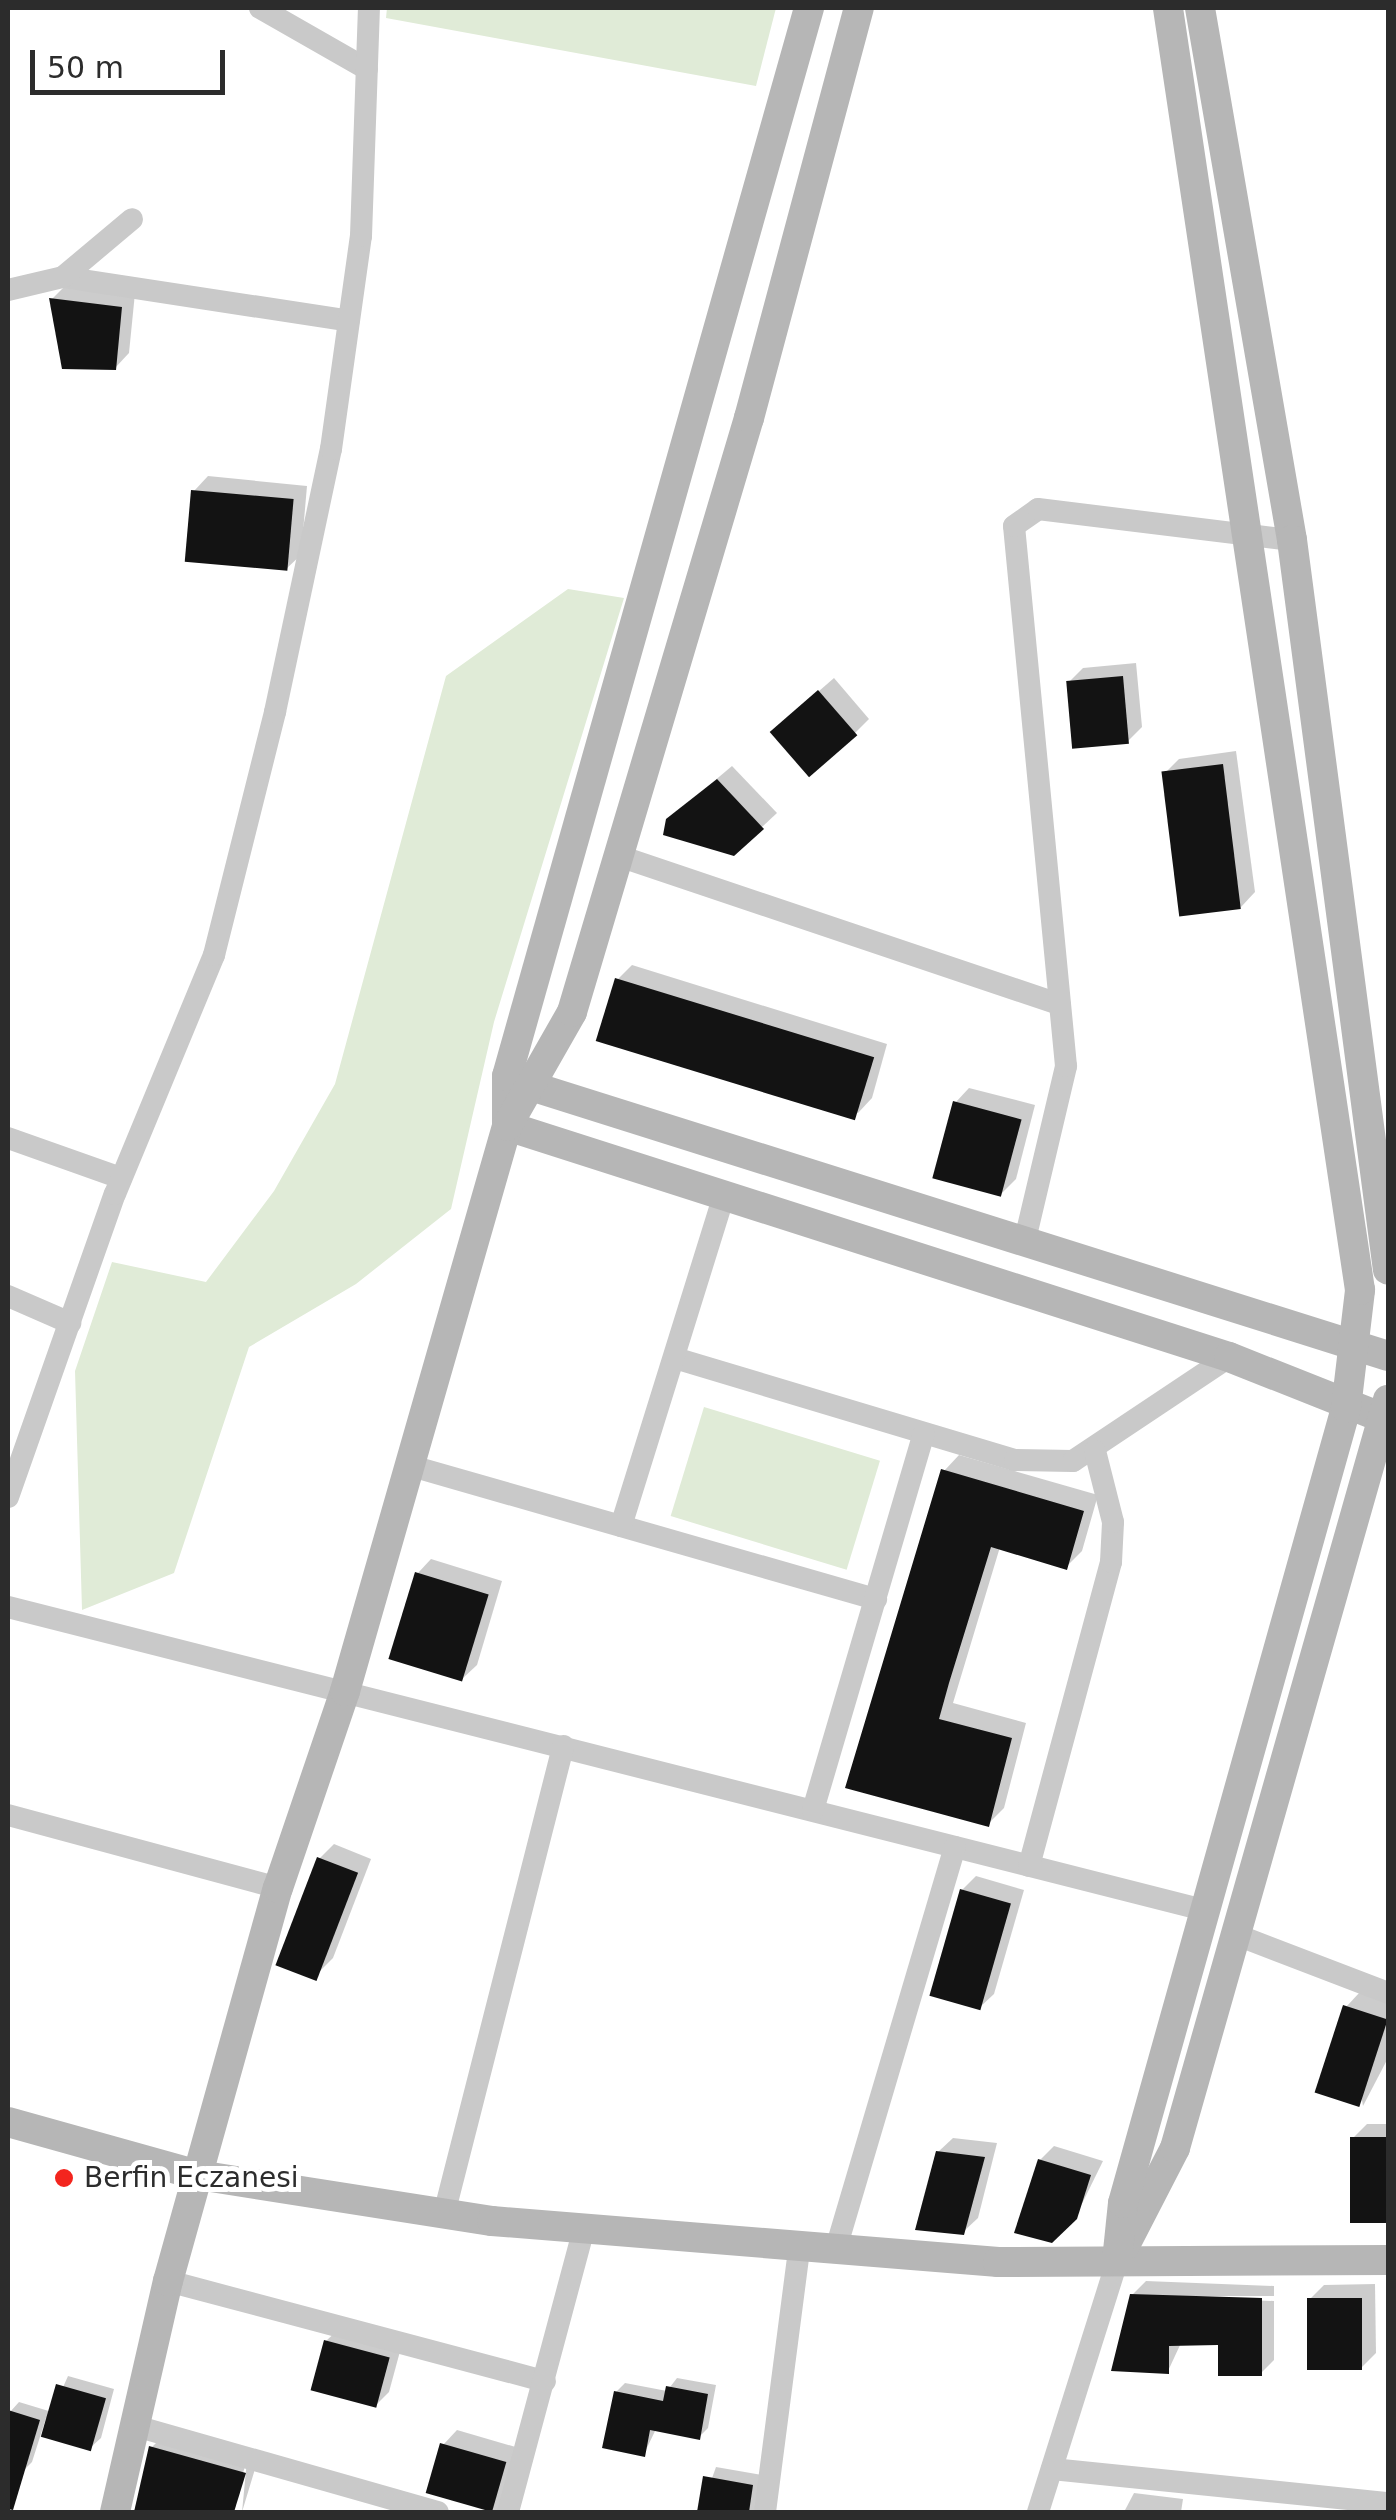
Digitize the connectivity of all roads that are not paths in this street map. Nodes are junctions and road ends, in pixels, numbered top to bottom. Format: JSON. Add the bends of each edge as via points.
{"nodes":[{"id":1,"x":260,"y":8,"type":"edge"},
{"id":2,"x":369,"y":8,"type":"edge"},
{"id":3,"x":809,"y":8,"type":"edge"},
{"id":4,"x":860,"y":8,"type":"edge"},
{"id":5,"x":1168,"y":8,"type":"edge"},
{"id":6,"x":1200,"y":8,"type":"edge"},
{"id":7,"x":367,"y":68,"type":"junction"},
{"id":8,"x":132,"y":219,"type":"dead end"},
{"id":9,"x":63,"y":277,"type":"junction"},
{"id":10,"x":8,"y":290,"type":"edge"},
{"id":11,"x":349,"y":321,"type":"junction"},
{"id":12,"x":1247,"y":536,"type":"junction"},
{"id":13,"x":1292,"y":540,"type":"junction"},
{"id":14,"x":619,"y":856,"type":"junction"},
{"id":15,"x":1060,"y":1004,"type":"junction"},
{"id":16,"x":518,"y":1083,"type":"junction"},
{"id":17,"x":507,"y":1126,"type":"junction"},
{"id":18,"x":8,"y":1138,"type":"edge"},
{"id":19,"x":121,"y":1178,"type":"junction"},
{"id":20,"x":725,"y":1193,"type":"junction"},
{"id":21,"x":1024,"y":1244,"type":"junction"},
{"id":22,"x":1388,"y":1270,"type":"edge"},
{"id":23,"x":8,"y":1296,"type":"edge"},
{"id":24,"x":70,"y":1323,"type":"junction"},
{"id":25,"x":1354,"y":1345,"type":"junction"},
{"id":26,"x":1388,"y":1356,"type":"edge"},
{"id":27,"x":1229,"y":1357,"type":"junction"},
{"id":28,"x":678,"y":1359,"type":"junction"},
{"id":29,"x":1346,"y":1408,"type":"junction"},
{"id":30,"x":1387,"y":1413,"type":"edge"},
{"id":31,"x":924,"y":1434,"type":"junction"},
{"id":32,"x":1095,"y":1450,"type":"junction"},
{"id":33,"x":408,"y":1465,"type":"junction"},
{"id":34,"x":8,"y":1496,"type":"edge"},
{"id":35,"x":621,"y":1526,"type":"junction"},
{"id":36,"x":876,"y":1600,"type":"junction"},
{"id":37,"x":8,"y":1607,"type":"edge"},
{"id":38,"x":346,"y":1691,"type":"junction"},
{"id":39,"x":563,"y":1746,"type":"junction"},
{"id":40,"x":812,"y":1810,"type":"junction"},
{"id":41,"x":8,"y":1815,"type":"edge"},
{"id":42,"x":954,"y":1846,"type":"junction"},
{"id":43,"x":1029,"y":1866,"type":"junction"},
{"id":44,"x":278,"y":1888,"type":"junction"},
{"id":45,"x":1204,"y":1910,"type":"junction"},
{"id":46,"x":1238,"y":1935,"type":"junction"},
{"id":47,"x":1388,"y":1992,"type":"edge"},
{"id":48,"x":8,"y":2122,"type":"edge"},
{"id":49,"x":198,"y":2175,"type":"junction"},
{"id":50,"x":444,"y":2214,"type":"junction"},
{"id":51,"x":586,"y":2224,"type":"junction"},
{"id":52,"x":800,"y":2242,"type":"junction"},
{"id":53,"x":837,"y":2245,"type":"junction"},
{"id":54,"x":1388,"y":2260,"type":"edge"},
{"id":55,"x":1117,"y":2262,"type":"junction"},
{"id":56,"x":168,"y":2281,"type":"junction"},
{"id":57,"x":545,"y":2381,"type":"junction"},
{"id":58,"x":132,"y":2425,"type":"junction"},
{"id":59,"x":1052,"y":2469,"type":"junction"},
{"id":60,"x":1388,"y":2503,"type":"edge"},
{"id":61,"x":115,"y":2512,"type":"edge"},
{"id":62,"x":438,"y":2512,"type":"edge"},
{"id":63,"x":508,"y":2512,"type":"edge"},
{"id":64,"x":768,"y":2512,"type":"edge"},
{"id":65,"x":1038,"y":2512,"type":"edge"}],
"edges":[{"from":1,"to":7,"type":"street"},
{"from":2,"to":7,"type":"street"},
{"from":3,"to":16,"type":"street"},
{"from":4,"to":14,"type":"street"},
{"from":5,"to":12,"type":"street"},
{"from":6,"to":13,"type":"street"},
{"from":7,"to":11,"type":"street"},
{"from":8,"to":9,"type":"street"},
{"from":9,"to":10,"type":"street"},
{"from":9,"to":11,"type":"street"},
{"from":11,"to":19,"type":"street","via":[[275,712],[214,955]]},
{"from":12,"to":13,"type":"street"},
{"from":12,"to":15,"type":"street","via":[[1038,509],[1014,526]]},
{"from":12,"to":25,"type":"street","via":[[1360,1290]]},
{"from":13,"to":22,"type":"street"},
{"from":14,"to":15,"type":"street"},
{"from":14,"to":16,"type":"street","via":[[572,1012]]},
{"from":15,"to":21,"type":"street","via":[[1066,1066]]},
{"from":16,"to":17,"type":"street"},
{"from":16,"to":21,"type":"street"},
{"from":17,"to":20,"type":"street"},
{"from":17,"to":33,"type":"street"},
{"from":18,"to":19,"type":"street"},
{"from":19,"to":24,"type":"street"},
{"from":20,"to":27,"type":"street"},
{"from":20,"to":28,"type":"street"},
{"from":21,"to":25,"type":"street"},
{"from":23,"to":24,"type":"street"},
{"from":24,"to":34,"type":"street"},
{"from":25,"to":26,"type":"street"},
{"from":25,"to":29,"type":"street"},
{"from":27,"to":29,"type":"street"},
{"from":27,"to":32,"type":"street"},
{"from":28,"to":31,"type":"street"},
{"from":28,"to":35,"type":"street"},
{"from":29,"to":30,"type":"street"},
{"from":29,"to":45,"type":"street"},
{"from":30,"to":46,"type":"street"},
{"from":31,"to":32,"type":"street","via":[[1014,1460],[1073,1461]]},
{"from":31,"to":36,"type":"street"},
{"from":32,"to":43,"type":"street","via":[[1114,1522],[1110,1562]]},
{"from":33,"to":35,"type":"street"},
{"from":33,"to":38,"type":"street"},
{"from":35,"to":36,"type":"street"},
{"from":36,"to":40,"type":"street"},
{"from":37,"to":38,"type":"street"},
{"from":38,"to":39,"type":"street"},
{"from":38,"to":44,"type":"street"},
{"from":39,"to":40,"type":"street"},
{"from":39,"to":50,"type":"street"},
{"from":40,"to":42,"type":"street"},
{"from":41,"to":44,"type":"street"},
{"from":42,"to":43,"type":"street"},
{"from":42,"to":53,"type":"street"},
{"from":43,"to":45,"type":"street"},
{"from":44,"to":49,"type":"street"},
{"from":45,"to":55,"type":"street","via":[[1122,2203]]},
{"from":46,"to":47,"type":"street"},
{"from":46,"to":55,"type":"street","via":[[1175,2148]]},
{"from":48,"to":49,"type":"street"},
{"from":49,"to":50,"type":"street"},
{"from":49,"to":56,"type":"street"},
{"from":50,"to":51,"type":"street"},
{"from":51,"to":52,"type":"street"},
{"from":51,"to":57,"type":"street"},
{"from":52,"to":53,"type":"street"},
{"from":52,"to":64,"type":"street"},
{"from":53,"to":55,"type":"street","via":[[998,2262]]},
{"from":54,"to":55,"type":"street"},
{"from":55,"to":59,"type":"street"},
{"from":56,"to":57,"type":"street"},
{"from":56,"to":58,"type":"street"},
{"from":57,"to":63,"type":"street"},
{"from":58,"to":61,"type":"street"},
{"from":58,"to":62,"type":"street"},
{"from":59,"to":60,"type":"street"},
{"from":59,"to":65,"type":"street"}]}
